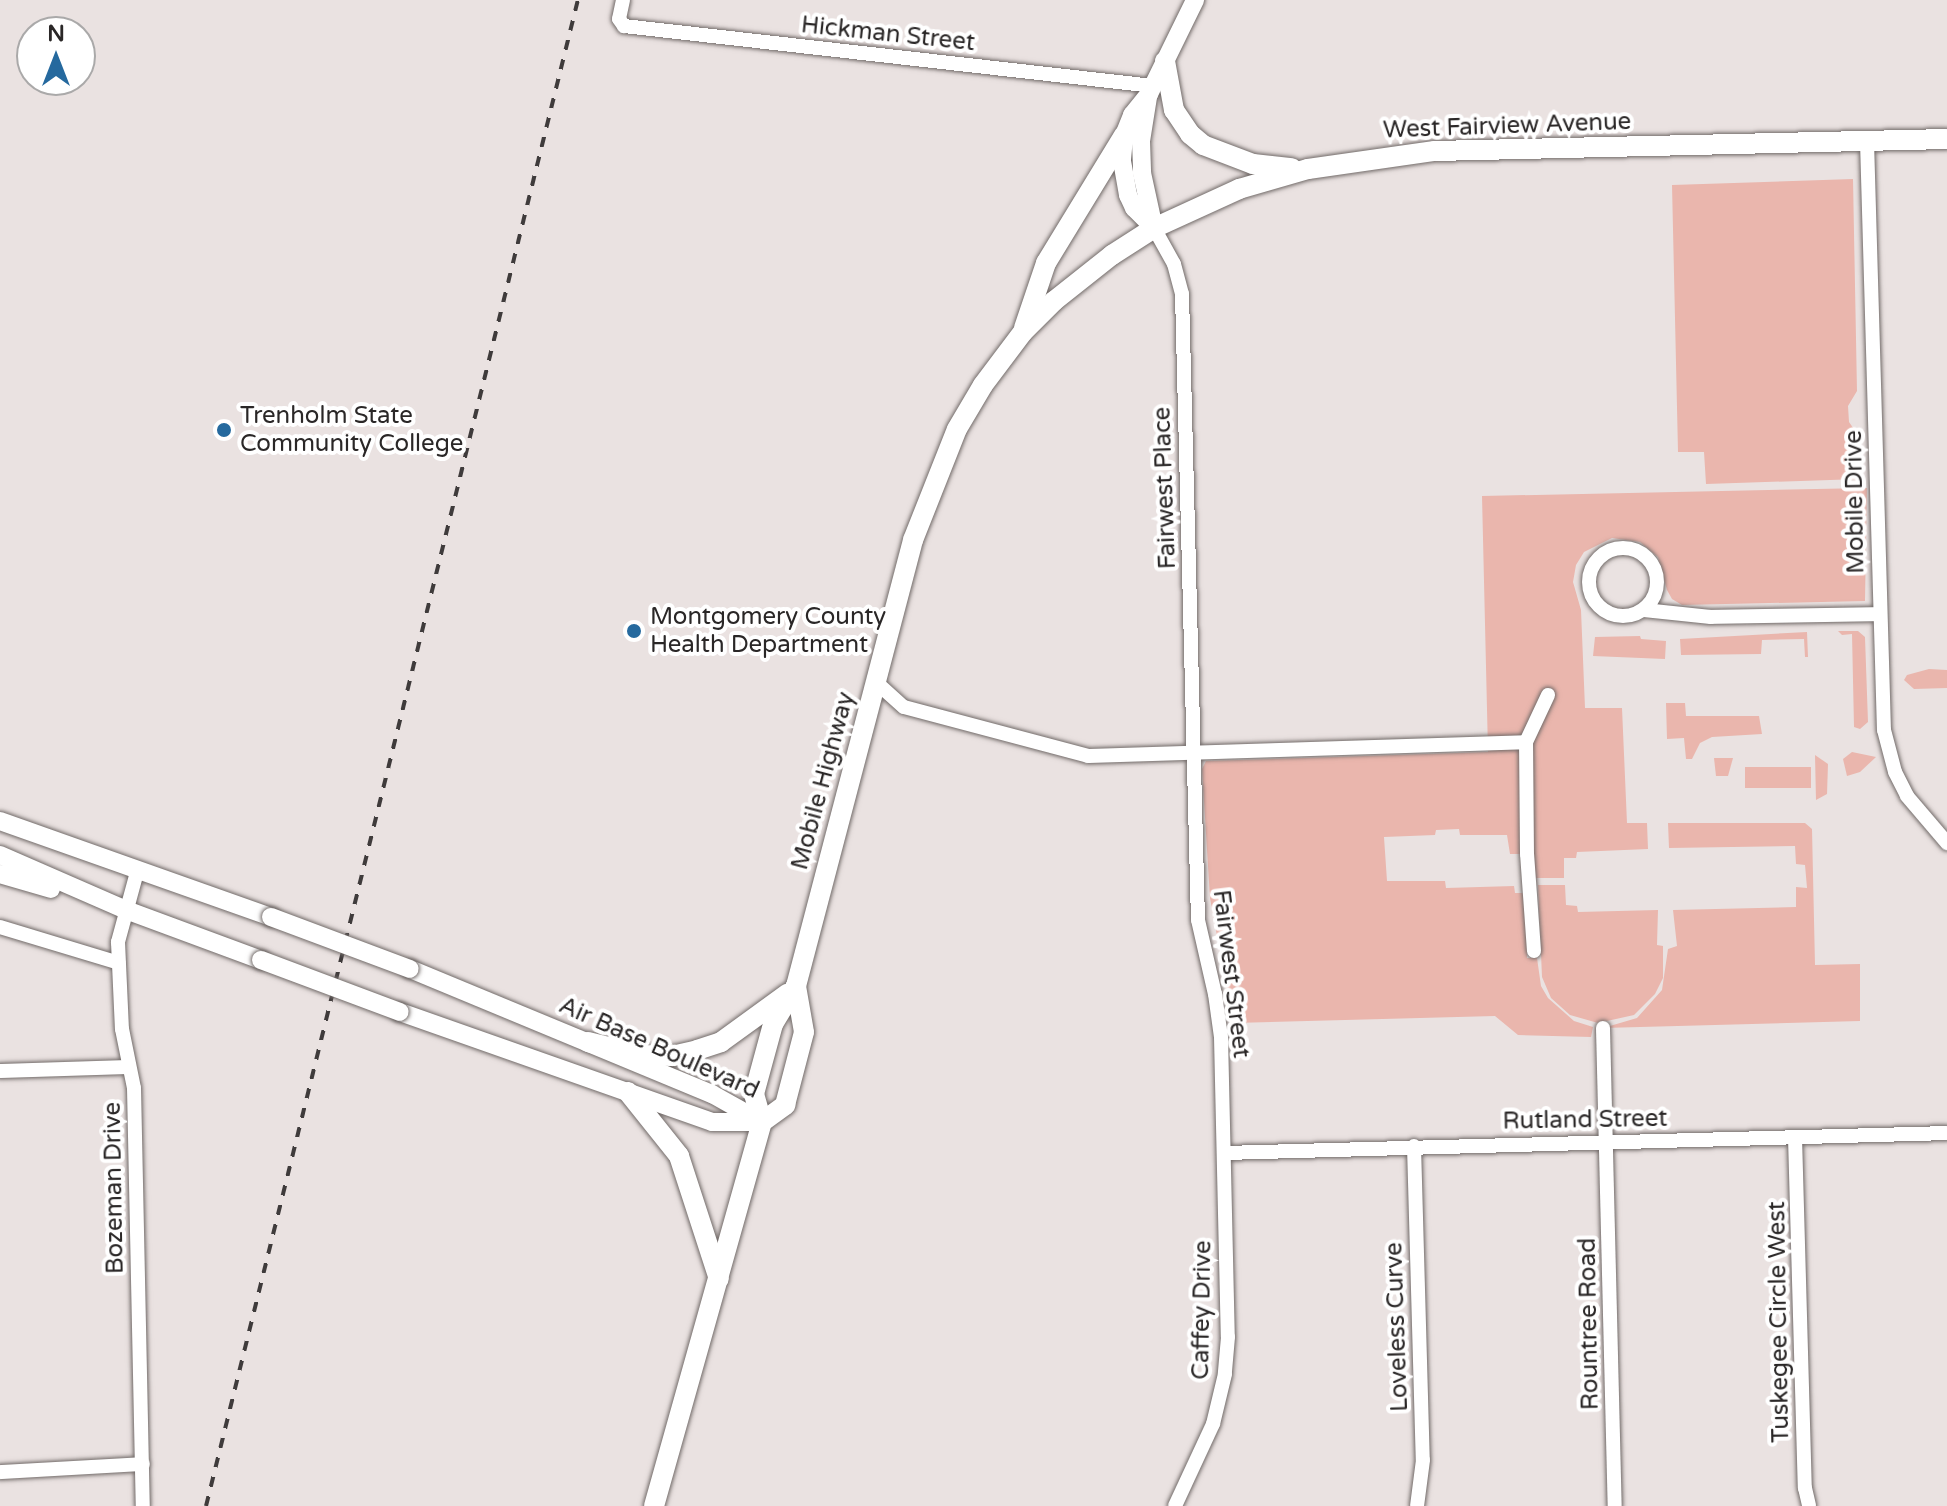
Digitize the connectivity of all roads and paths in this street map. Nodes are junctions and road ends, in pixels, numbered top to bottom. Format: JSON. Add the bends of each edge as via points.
{"nodes":[{"id":1,"x":623,"y":0,"type":"edge"},
{"id":2,"x":1195,"y":0,"type":"edge"},
{"id":3,"x":1165,"y":61,"type":"junction"},
{"id":4,"x":1151,"y":90,"type":"junction"},
{"id":5,"x":1124,"y":135,"type":"junction"},
{"id":6,"x":1947,"y":139,"type":"edge"},
{"id":7,"x":1867,"y":141,"type":"junction"},
{"id":8,"x":1308,"y":169,"type":"junction"},
{"id":9,"x":1154,"y":228,"type":"junction"},
{"id":10,"x":1023,"y":332,"type":"junction"},
{"id":11,"x":1644,"y":610,"type":"junction"},
{"id":12,"x":1879,"y":614,"type":"junction"},
{"id":13,"x":877,"y":683,"type":"junction"},
{"id":14,"x":1548,"y":695,"type":"dead end"},
{"id":15,"x":1526,"y":742,"type":"junction"},
{"id":16,"x":1194,"y":753,"type":"junction"},
{"id":17,"x":0,"y":821,"type":"edge"},
{"id":18,"x":1947,"y":843,"type":"edge"},
{"id":19,"x":0,"y":855,"type":"edge"},
{"id":20,"x":137,"y":872,"type":"junction"},
{"id":21,"x":0,"y":874,"type":"edge"},
{"id":22,"x":126,"y":910,"type":"junction"},
{"id":23,"x":0,"y":927,"type":"edge"},
{"id":24,"x":1534,"y":951,"type":"dead end"},
{"id":25,"x":119,"y":963,"type":"junction"},
{"id":26,"x":796,"y":986,"type":"junction"},
{"id":27,"x":1603,"y":1028,"type":"dead end"},
{"id":28,"x":588,"y":1042,"type":"junction"},
{"id":29,"x":129,"y":1067,"type":"junction"},
{"id":30,"x":0,"y":1071,"type":"edge"},
{"id":31,"x":628,"y":1092,"type":"junction"},
{"id":32,"x":762,"y":1122,"type":"junction"},
{"id":33,"x":1947,"y":1133,"type":"edge"},
{"id":34,"x":1795,"y":1137,"type":"junction"},
{"id":35,"x":1606,"y":1142,"type":"junction"},
{"id":36,"x":1414,"y":1146,"type":"junction"},
{"id":37,"x":1224,"y":1153,"type":"junction"},
{"id":38,"x":719,"y":1280,"type":"junction"},
{"id":39,"x":143,"y":1464,"type":"junction"},
{"id":40,"x":0,"y":1472,"type":"edge"},
{"id":41,"x":143,"y":1506,"type":"edge"},
{"id":42,"x":654,"y":1506,"type":"edge"},
{"id":43,"x":1175,"y":1506,"type":"edge"},
{"id":44,"x":1417,"y":1506,"type":"edge"},
{"id":45,"x":1615,"y":1506,"type":"edge"},
{"id":46,"x":1809,"y":1506,"type":"edge"}],
"edges":[{"from":1,"to":4,"type":"street","name":"Hickman Street","via":[[620,23]]},
{"from":2,"to":3,"type":"street"},
{"from":3,"to":4,"type":"street"},
{"from":3,"to":8,"type":"main road","via":[[1174,110],[1203,145],[1253,164]]},
{"from":4,"to":5,"type":"street"},
{"from":4,"to":9,"type":"street","via":[[1141,141]]},
{"from":5,"to":9,"type":"street","via":[[1128,195]]},
{"from":5,"to":10,"type":"main road","via":[[1046,263]]},
{"from":6,"to":7,"type":"main road","name":"West Fairview Avenue"},
{"from":7,"to":8,"type":"main road","name":"West Fairview Avenue","via":[[1435,151]]},
{"from":7,"to":12,"type":"street","name":"Mobile Drive"},
{"from":8,"to":9,"type":"main road","name":"West Fairview Avenue","via":[[1239,189]]},
{"from":9,"to":10,"type":"main road","name":"West Fairview Avenue","via":[[1099,264]]},
{"from":9,"to":16,"type":"street","name":"Fairwest Place","via":[[1174,264],[1182,294]]},
{"from":10,"to":13,"type":"main road","name":"Mobile Highway","via":[[983,385],[941,463],[913,540]]},
{"from":11,"to":11,"type":"street","via":[[1616,616],[1593,599],[1590,571],[1608,550],[1623,547],[1649,558],[1658,585]]},
{"from":11,"to":12,"type":"street","via":[[1711,617]]},
{"from":12,"to":18,"type":"street","name":"Mobile Drive","via":[[1881,708],[1889,752],[1907,796]]},
{"from":13,"to":16,"type":"street","via":[[904,707],[1080,755]]},
{"from":13,"to":26,"type":"main road","name":"Mobile Highway"},
{"from":14,"to":15,"type":"street"},
{"from":15,"to":16,"type":"street"},
{"from":15,"to":24,"type":"street"},
{"from":16,"to":37,"type":"street","name":"Fairwest Street","via":[[1198,920],[1221,1037]]},
{"from":17,"to":20,"type":"street","name":"Air Base Boulevard"},
{"from":19,"to":22,"type":"street","name":"Air Base Boulevard"},
{"from":20,"to":22,"type":"street","name":"Bozeman Drive"},
{"from":20,"to":28,"type":"street","name":"Air Base Boulevard","bridge":true,"via":[[410,969]]},
{"from":21,"to":22,"type":"street"},
{"from":22,"to":25,"type":"street","name":"Bozeman Drive"},
{"from":22,"to":31,"type":"street","name":"Air Base Boulevard","bridge":true},
{"from":23,"to":25,"type":"street"},
{"from":25,"to":29,"type":"street","name":"Bozeman Drive"},
{"from":26,"to":28,"type":"main road","via":[[721,1042],[697,1050],[641,1055]]},
{"from":26,"to":32,"type":"main road","name":"Mobile Highway","via":[[773,1024],[754,1094]]},
{"from":26,"to":32,"type":"main road","name":"Mobile Highway","via":[[804,1032],[785,1105]]},
{"from":27,"to":35,"type":"street","name":"Rountree Road"},
{"from":28,"to":32,"type":"street","name":"Air Base Boulevard","via":[[712,1094]]},
{"from":29,"to":30,"type":"street"},
{"from":29,"to":39,"type":"street","name":"Bozeman Drive","via":[[134,1088]]},
{"from":31,"to":32,"type":"street","name":"Air Base Boulevard","via":[[712,1122]]},
{"from":31,"to":38,"type":"main road","via":[[679,1156]]},
{"from":32,"to":38,"type":"main road","name":"Mobile Highway"},
{"from":33,"to":34,"type":"street","name":"Rutland Street"},
{"from":34,"to":35,"type":"street","name":"Rutland Street"},
{"from":34,"to":46,"type":"street","name":"Tuskegee Circle West"},
{"from":35,"to":36,"type":"street","name":"Rutland Street"},
{"from":35,"to":45,"type":"street","name":"Rountree Road"},
{"from":36,"to":37,"type":"street","name":"Rutland Street"},
{"from":36,"to":44,"type":"street","name":"Loveless Curve","via":[[1423,1460]]},
{"from":37,"to":43,"type":"street","name":"Caffey Drive","via":[[1225,1374],[1213,1424]]},
{"from":38,"to":42,"type":"main road","name":"Mobile Highway"},
{"from":39,"to":40,"type":"street"},
{"from":39,"to":41,"type":"street","name":"Bozeman Drive"}]}
